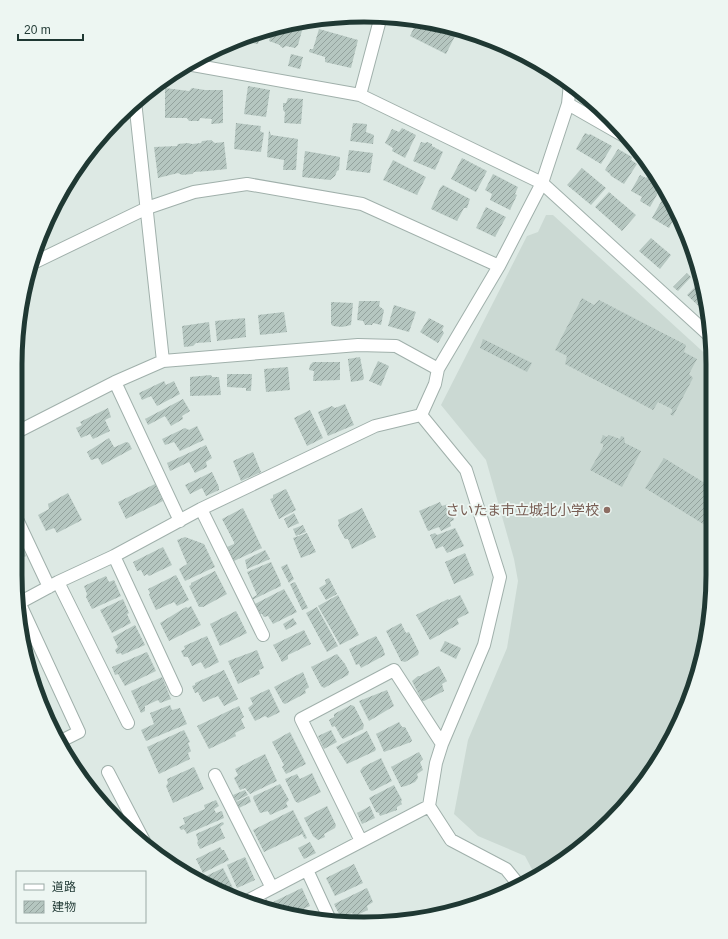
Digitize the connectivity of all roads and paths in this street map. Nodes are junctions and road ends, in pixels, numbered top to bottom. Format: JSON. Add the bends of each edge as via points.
{"nodes":[{"id":1,"x":379,"y":23,"type":"edge"},
{"id":2,"x":199,"y":65,"type":"edge"},
{"id":3,"x":569,"y":91,"type":"edge"},
{"id":4,"x":360,"y":95,"type":"junction"},
{"id":5,"x":568,"y":104,"type":"junction"},
{"id":6,"x":136,"y":110,"type":"edge"},
{"id":7,"x":613,"y":129,"type":"edge"},
{"id":8,"x":542,"y":183,"type":"junction"},
{"id":9,"x":147,"y":208,"type":"junction"},
{"id":10,"x":38,"y":261,"type":"edge"},
{"id":11,"x":499,"y":266,"type":"junction"},
{"id":12,"x":704,"y":330,"type":"edge"},
{"id":13,"x":163,"y":361,"type":"junction"},
{"id":14,"x":438,"y":369,"type":"junction"},
{"id":15,"x":115,"y":382,"type":"junction"},
{"id":16,"x":421,"y":415,"type":"junction"},
{"id":17,"x":22,"y":429,"type":"edge"},
{"id":18,"x":201,"y":509,"type":"junction"},
{"id":19,"x":180,"y":521,"type":"junction"},
{"id":20,"x":22,"y":528,"type":"edge"},
{"id":21,"x":114,"y":556,"type":"junction"},
{"id":22,"x":53,"y":585,"type":"junction"},
{"id":23,"x":23,"y":601,"type":"edge"},
{"id":24,"x":25,"y":615,"type":"edge"},
{"id":25,"x":262,"y":636,"type":"dead end"},
{"id":26,"x":176,"y":690,"type":"dead end"},
{"id":27,"x":128,"y":722,"type":"dead end"},
{"id":28,"x":64,"y":739,"type":"edge"},
{"id":29,"x":442,"y":744,"type":"junction"},
{"id":30,"x":108,"y":772,"type":"dead end"},
{"id":31,"x":215,"y":775,"type":"dead end"},
{"id":32,"x":429,"y":806,"type":"junction"},
{"id":33,"x":139,"y":832,"type":"edge"},
{"id":34,"x":361,"y":841,"type":"junction"},
{"id":35,"x":307,"y":870,"type":"junction"},
{"id":36,"x":516,"y":881,"type":"edge"},
{"id":37,"x":272,"y":888,"type":"junction"},
{"id":38,"x":252,"y":899,"type":"edge"},
{"id":39,"x":328,"y":915,"type":"edge"}],
"edges":[{"from":1,"to":4,"type":"street"},
{"from":2,"to":4,"type":"street"},
{"from":3,"to":5,"type":"street"},
{"from":4,"to":8,"type":"street"},
{"from":5,"to":7,"type":"street"},
{"from":5,"to":8,"type":"street"},
{"from":6,"to":9,"type":"street"},
{"from":8,"to":11,"type":"street"},
{"from":8,"to":12,"type":"street"},
{"from":9,"to":10,"type":"street"},
{"from":9,"to":11,"type":"street","via":[[194,192],[247,184],[362,204]]},
{"from":9,"to":13,"type":"street"},
{"from":11,"to":14,"type":"street"},
{"from":13,"to":14,"type":"street","via":[[358,345],[396,346]]},
{"from":13,"to":15,"type":"street"},
{"from":14,"to":16,"type":"street","via":[[435,384]]},
{"from":15,"to":17,"type":"street"},
{"from":15,"to":19,"type":"street"},
{"from":16,"to":18,"type":"street","via":[[375,426]]},
{"from":16,"to":29,"type":"street","via":[[466,470],[500,577],[484,645]]},
{"from":18,"to":19,"type":"street"},
{"from":18,"to":25,"type":"street"},
{"from":19,"to":21,"type":"street"},
{"from":20,"to":22,"type":"street"},
{"from":21,"to":22,"type":"street"},
{"from":21,"to":26,"type":"street"},
{"from":22,"to":23,"type":"street"},
{"from":22,"to":27,"type":"street"},
{"from":24,"to":28,"type":"street","via":[[79,732]]},
{"from":29,"to":32,"type":"street"},
{"from":29,"to":34,"type":"street","via":[[394,670],[301,719]]},
{"from":30,"to":33,"type":"street"},
{"from":31,"to":37,"type":"street"},
{"from":32,"to":34,"type":"street"},
{"from":32,"to":36,"type":"street","via":[[451,840],[506,869]]},
{"from":34,"to":35,"type":"street"},
{"from":35,"to":37,"type":"street"},
{"from":35,"to":39,"type":"street"},
{"from":37,"to":38,"type":"street"}]}
